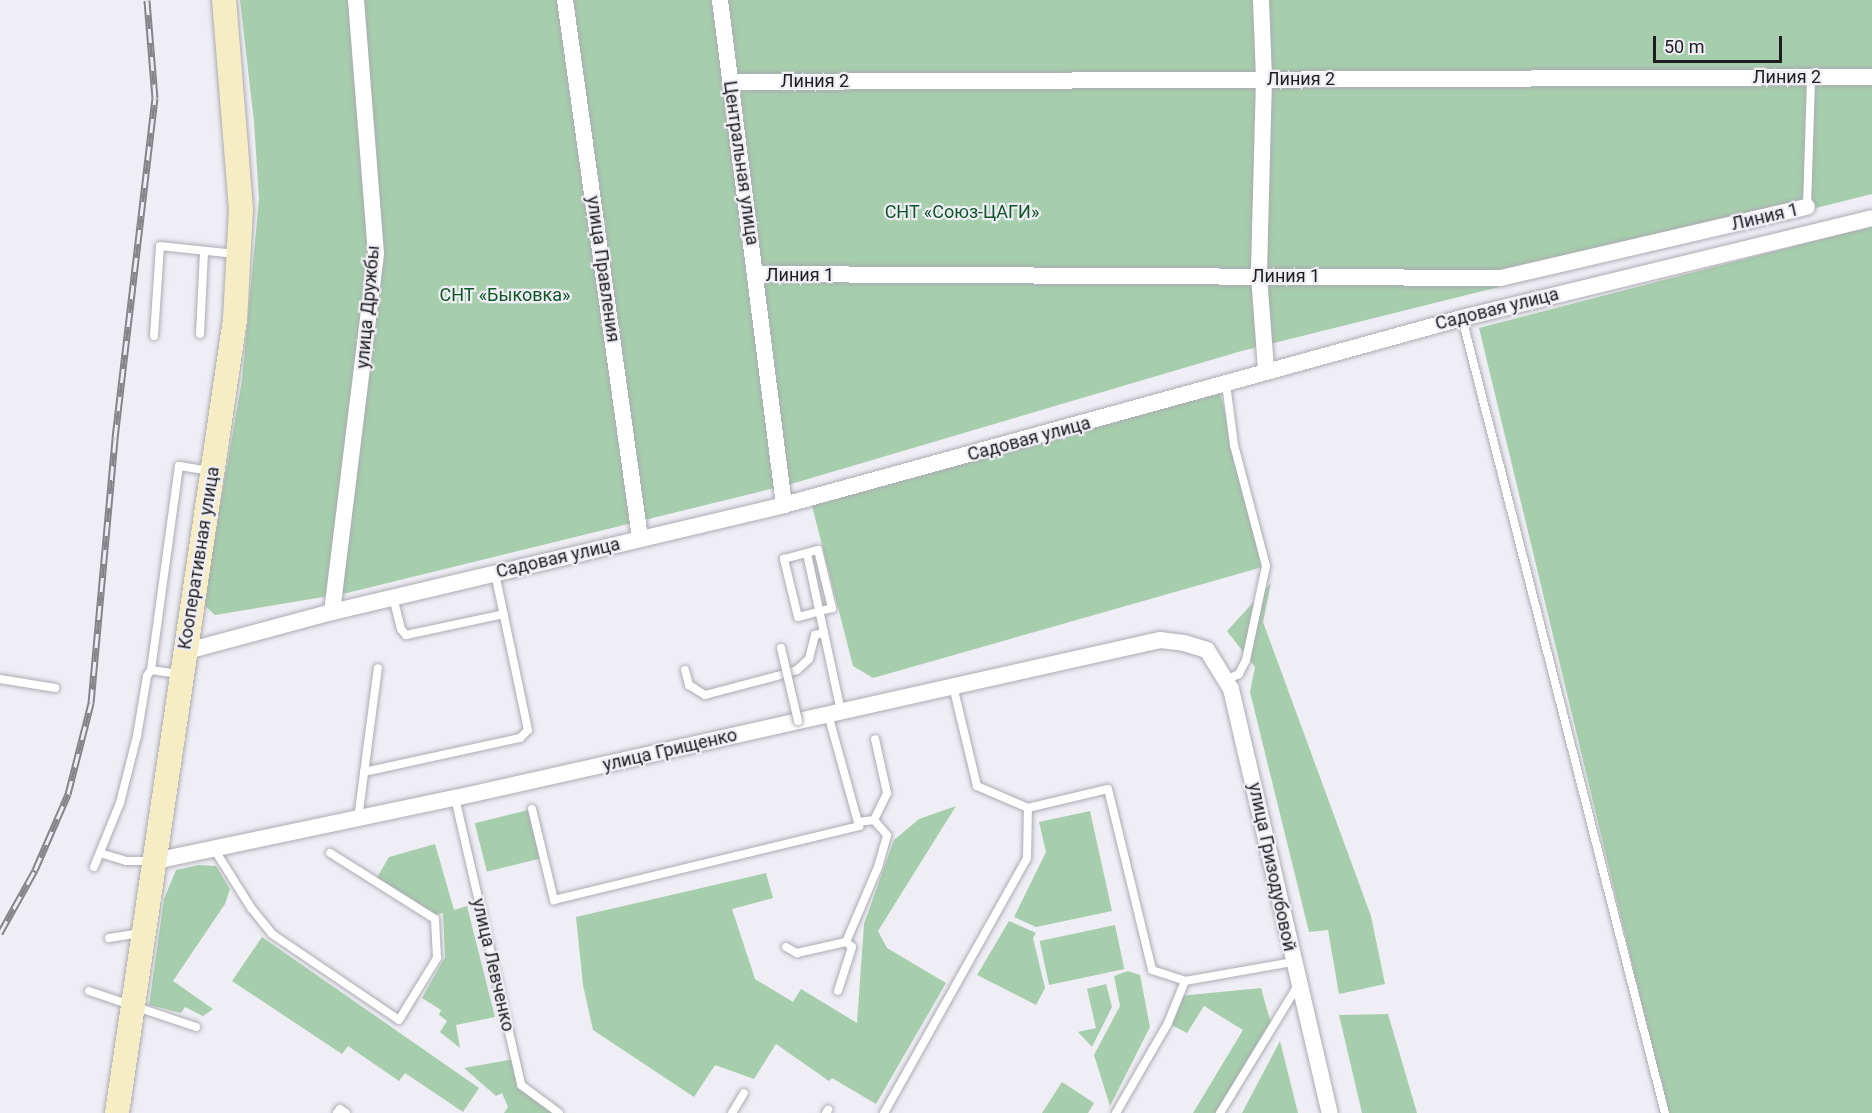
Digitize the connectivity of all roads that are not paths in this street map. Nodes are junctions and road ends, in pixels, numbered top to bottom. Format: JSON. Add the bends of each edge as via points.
{"nodes":[{"id":1,"x":224,"y":0,"type":"edge"},
{"id":2,"x":356,"y":0,"type":"edge"},
{"id":3,"x":565,"y":0,"type":"edge"},
{"id":4,"x":720,"y":0,"type":"edge"},
{"id":5,"x":1261,"y":0,"type":"edge"},
{"id":6,"x":1811,"y":77,"type":"junction"},
{"id":7,"x":1872,"y":77,"type":"edge"},
{"id":8,"x":1264,"y":79,"type":"junction"},
{"id":9,"x":730,"y":82,"type":"junction"},
{"id":10,"x":1807,"y":207,"type":"joint"},
{"id":11,"x":1872,"y":218,"type":"edge"},
{"id":12,"x":204,"y":251,"type":"junction"},
{"id":13,"x":239,"y":254,"type":"junction"},
{"id":14,"x":756,"y":274,"type":"junction"},
{"id":15,"x":1259,"y":276,"type":"junction"},
{"id":16,"x":1462,"y":318,"type":"junction"},
{"id":17,"x":200,"y":334,"type":"dead end"},
{"id":18,"x":154,"y":336,"type":"dead end"},
{"id":19,"x":1266,"y":370,"type":"junction"},
{"id":20,"x":1226,"y":384,"type":"junction"},
{"id":21,"x":212,"y":471,"type":"junction"},
{"id":22,"x":784,"y":505,"type":"junction"},
{"id":23,"x":640,"y":538,"type":"junction"},
{"id":24,"x":807,"y":554,"type":"junction"},
{"id":25,"x":494,"y":573,"type":"junction"},
{"id":26,"x":393,"y":597,"type":"junction"},
{"id":27,"x":819,"y":611,"type":"junction"},
{"id":28,"x":332,"y":612,"type":"junction"},
{"id":29,"x":504,"y":614,"type":"junction"},
{"id":30,"x":824,"y":633,"type":"junction"},
{"id":31,"x":1184,"y":643,"type":"joint"},
{"id":32,"x":781,"y":648,"type":"dead end"},
{"id":33,"x":182,"y":663,"type":"junction"},
{"id":34,"x":378,"y":668,"type":"dead end"},
{"id":35,"x":151,"y":670,"type":"junction"},
{"id":36,"x":685,"y":670,"type":"dead end"},
{"id":37,"x":0,"y":679,"type":"edge"},
{"id":38,"x":1226,"y":680,"type":"junction"},
{"id":39,"x":953,"y":686,"type":"junction"},
{"id":40,"x":55,"y":688,"type":"dead end"},
{"id":41,"x":835,"y":713,"type":"junction"},
{"id":42,"x":798,"y":721,"type":"junction"},
{"id":43,"x":874,"y":739,"type":"dead end"},
{"id":44,"x":364,"y":772,"type":"junction"},
{"id":45,"x":455,"y":798,"type":"junction"},
{"id":46,"x":1028,"y":808,"type":"junction"},
{"id":47,"x":532,"y":809,"type":"dead end"},
{"id":48,"x":358,"y":819,"type":"junction"},
{"id":49,"x":874,"y":820,"type":"junction"},
{"id":50,"x":858,"y":822,"type":"junction"},
{"id":51,"x":214,"y":849,"type":"junction"},
{"id":52,"x":100,"y":853,"type":"junction"},
{"id":53,"x":330,"y":853,"type":"dead end"},
{"id":54,"x":155,"y":861,"type":"junction"},
{"id":55,"x":94,"y":867,"type":"dead end"},
{"id":56,"x":146,"y":932,"type":"junction"},
{"id":57,"x":109,"y":938,"type":"dead end"},
{"id":58,"x":846,"y":942,"type":"junction"},
{"id":59,"x":786,"y":947,"type":"dead end"},
{"id":60,"x":1293,"y":962,"type":"junction"},
{"id":61,"x":1185,"y":981,"type":"junction"},
{"id":62,"x":1298,"y":985,"type":"junction"},
{"id":63,"x":89,"y":991,"type":"dead end"},
{"id":64,"x":838,"y":991,"type":"dead end"},
{"id":65,"x":134,"y":1006,"type":"junction"},
{"id":66,"x":196,"y":1027,"type":"dead end"},
{"id":67,"x":744,"y":1093,"type":"dead end"},
{"id":68,"x":119,"y":1111,"type":"edge"},
{"id":69,"x":337,"y":1113,"type":"edge"},
{"id":70,"x":346,"y":1113,"type":"edge"},
{"id":71,"x":559,"y":1113,"type":"edge"},
{"id":72,"x":732,"y":1113,"type":"edge"},
{"id":73,"x":884,"y":1113,"type":"edge"},
{"id":74,"x":1116,"y":1113,"type":"edge"},
{"id":75,"x":1220,"y":1113,"type":"edge"},
{"id":76,"x":1330,"y":1113,"type":"edge"},
{"id":77,"x":1665,"y":1113,"type":"edge"}],
"edges":[{"from":1,"to":13,"type":"main road","name":"Кооперативная улица","via":[[239,178]]},
{"from":2,"to":28,"type":"street","name":"улица Дружбы","via":[[376,254]]},
{"from":3,"to":23,"type":"street","name":"улица Правления"},
{"from":4,"to":9,"type":"street","name":"Центральная улица"},
{"from":5,"to":8,"type":"street"},
{"from":6,"to":7,"type":"street","name":"Линия 2"},
{"from":6,"to":8,"type":"street","name":"Линия 2"},
{"from":6,"to":10,"type":"lane"},
{"from":8,"to":9,"type":"street","name":"Линия 2"},
{"from":8,"to":15,"type":"street"},
{"from":9,"to":14,"type":"street","name":"Центральная улица"},
{"from":10,"to":15,"type":"street","name":"Линия 1","via":[[1501,278]]},
{"from":11,"to":16,"type":"street","name":"Садовая улица"},
{"from":12,"to":13,"type":"lane"},
{"from":12,"to":17,"type":"lane"},
{"from":12,"to":18,"type":"lane","via":[[160,246]]},
{"from":13,"to":21,"type":"main road","name":"Кооперативная улица","via":[[230,360]]},
{"from":14,"to":15,"type":"street","name":"Линия 1"},
{"from":14,"to":22,"type":"street","name":"Центральная улица"},
{"from":15,"to":19,"type":"street"},
{"from":16,"to":19,"type":"street","name":"Садовая улица"},
{"from":16,"to":77,"type":"lane"},
{"from":19,"to":20,"type":"street","name":"Садовая улица"},
{"from":20,"to":22,"type":"street","name":"Садовая улица"},
{"from":20,"to":38,"type":"lane","via":[[1234,445],[1266,566],[1246,660],[1239,674]]},
{"from":21,"to":33,"type":"main road","name":"Кооперативная улица"},
{"from":21,"to":35,"type":"lane","via":[[179,466]]},
{"from":22,"to":23,"type":"street","name":"Садовая улица"},
{"from":23,"to":25,"type":"street","name":"Садовая улица"},
{"from":24,"to":27,"type":"lane"},
{"from":24,"to":27,"type":"lane","via":[[818,550],[832,608]]},
{"from":24,"to":27,"type":"lane","via":[[784,559],[798,617]]},
{"from":25,"to":26,"type":"street","name":"Садовая улица"},
{"from":25,"to":29,"type":"lane"},
{"from":26,"to":28,"type":"street","name":"Садовая улица"},
{"from":26,"to":29,"type":"lane","via":[[406,635]]},
{"from":27,"to":30,"type":"lane"},
{"from":28,"to":33,"type":"street","name":"Садовая улица"},
{"from":29,"to":44,"type":"lane","via":[[528,725],[524,735]]},
{"from":30,"to":36,"type":"lane","via":[[815,635],[809,659],[797,670],[705,696],[689,685]]},
{"from":30,"to":41,"type":"lane"},
{"from":31,"to":38,"type":"street","name":"улица Гризодубовой","via":[[1207,650]]},
{"from":31,"to":39,"type":"street","name":"улица Грищенко","via":[[1160,640]]},
{"from":32,"to":42,"type":"lane","bridge":true},
{"from":33,"to":35,"type":"lane"},
{"from":33,"to":54,"type":"main road","name":"Кооперативная улица"},
{"from":34,"to":44,"type":"lane"},
{"from":35,"to":52,"type":"lane","via":[[120,802]]},
{"from":37,"to":40,"type":"lane"},
{"from":38,"to":60,"type":"street","name":"улица Гризодубовой"},
{"from":39,"to":41,"type":"street","name":"улица Грищенко"},
{"from":39,"to":46,"type":"lane","via":[[977,786]]},
{"from":41,"to":42,"type":"street","name":"улица Грищенко"},
{"from":41,"to":50,"type":"lane"},
{"from":42,"to":45,"type":"street","name":"улица Грищенко"},
{"from":43,"to":49,"type":"lane","via":[[887,793]]},
{"from":44,"to":48,"type":"lane"},
{"from":45,"to":48,"type":"street","name":"улица Грищенко"},
{"from":45,"to":71,"type":"lane","name":"улица Левченко","via":[[521,1085]]},
{"from":46,"to":61,"type":"lane","via":[[1108,789],[1152,970]]},
{"from":46,"to":73,"type":"lane","via":[[1027,858]]},
{"from":47,"to":50,"type":"lane","via":[[554,900],[859,826]]},
{"from":48,"to":51,"type":"street","name":"улица Грищенко"},
{"from":49,"to":50,"type":"lane"},
{"from":49,"to":58,"type":"lane","via":[[887,835],[879,867]]},
{"from":51,"to":53,"type":"lane","via":[[272,934],[399,1020],[437,958],[435,920]]},
{"from":51,"to":54,"type":"street","name":"улица Грищенко"},
{"from":52,"to":54,"type":"lane","via":[[126,861]]},
{"from":52,"to":55,"type":"lane"},
{"from":54,"to":56,"type":"main road","name":"Кооперативная улица"},
{"from":56,"to":57,"type":"lane"},
{"from":56,"to":65,"type":"main road","name":"Кооперативная улица"},
{"from":58,"to":59,"type":"lane","via":[[796,953]]},
{"from":58,"to":64,"type":"lane","via":[[852,946]]},
{"from":60,"to":61,"type":"lane"},
{"from":60,"to":62,"type":"street","name":"улица Гризодубовой"},
{"from":61,"to":74,"type":"lane","via":[[1168,1023]]},
{"from":62,"to":75,"type":"lane"},
{"from":62,"to":76,"type":"street","name":"улица Гризодубовой"},
{"from":63,"to":65,"type":"lane"},
{"from":65,"to":66,"type":"lane"},
{"from":65,"to":68,"type":"main road","name":"Кооперативная улица"},
{"from":67,"to":72,"type":"lane"},
{"from":69,"to":70,"type":"lane","via":[[340,1109]]}]}
